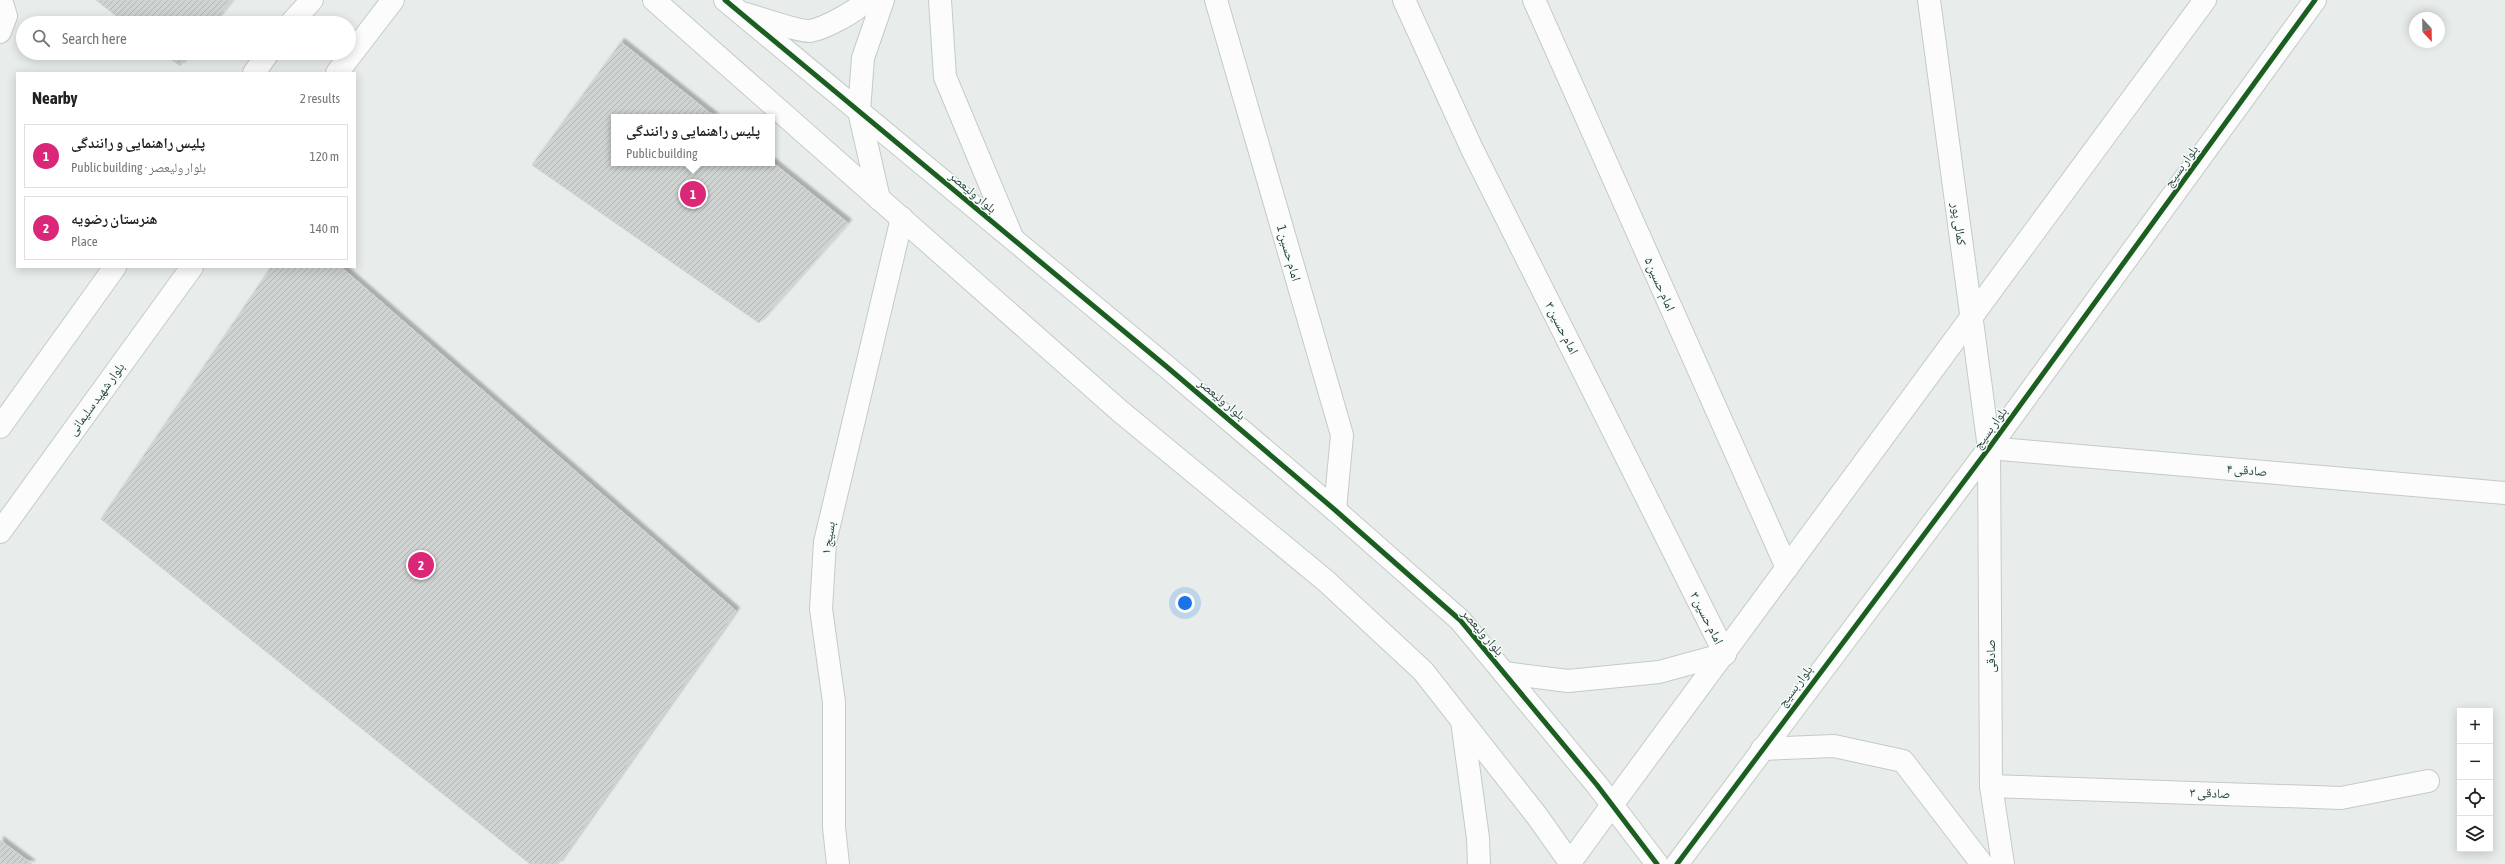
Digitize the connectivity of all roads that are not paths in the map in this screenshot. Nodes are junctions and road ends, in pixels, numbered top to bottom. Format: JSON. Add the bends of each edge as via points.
{"nodes":[{"id":1,"x":1,"y":0,"type":"edge"},
{"id":2,"x":312,"y":0,"type":"edge"},
{"id":3,"x":393,"y":0,"type":"edge"},
{"id":4,"x":654,"y":0,"type":"edge"},
{"id":5,"x":866,"y":0,"type":"edge"},
{"id":6,"x":883,"y":0,"type":"edge"},
{"id":7,"x":940,"y":0,"type":"edge"},
{"id":8,"x":1216,"y":0,"type":"edge"},
{"id":9,"x":1404,"y":0,"type":"edge"},
{"id":10,"x":1534,"y":0,"type":"edge"},
{"id":11,"x":1929,"y":0,"type":"edge"},
{"id":12,"x":2205,"y":0,"type":"edge"},
{"id":13,"x":2315,"y":0,"type":"edge"},
{"id":14,"x":733,"y":6,"type":"edge"},
{"id":15,"x":297,"y":16,"type":"edge"},
{"id":16,"x":0,"y":32,"type":"edge"},
{"id":17,"x":356,"y":47,"type":"edge"},
{"id":18,"x":263,"y":60,"type":"edge"},
{"id":19,"x":346,"y":60,"type":"edge"},
{"id":20,"x":255,"y":72,"type":"edge"},
{"id":21,"x":337,"y":72,"type":"edge"},
{"id":22,"x":859,"y":111,"type":"junction"},
{"id":23,"x":879,"y":199,"type":"junction"},
{"id":24,"x":902,"y":218,"type":"junction"},
{"id":25,"x":1014,"y":240,"type":"junction"},
{"id":26,"x":114,"y":268,"type":"edge"},
{"id":27,"x":191,"y":268,"type":"edge"},
{"id":28,"x":1972,"y":317,"type":"junction"},
{"id":29,"x":0,"y":427,"type":"edge"},
{"id":30,"x":1989,"y":448,"type":"junction"},
{"id":31,"x":2505,"y":493,"type":"edge"},
{"id":32,"x":1335,"y":510,"type":"junction"},
{"id":33,"x":0,"y":532,"type":"edge"},
{"id":34,"x":1787,"y":568,"type":"junction"},
{"id":35,"x":1725,"y":654,"type":"junction"},
{"id":36,"x":1504,"y":673,"type":"junction"},
{"id":37,"x":1462,"y":720,"type":"junction"},
{"id":38,"x":1762,"y":749,"type":"junction"},
{"id":39,"x":2428,"y":781,"type":"dead end"},
{"id":40,"x":1991,"y":786,"type":"junction"},
{"id":41,"x":1612,"y":805,"type":"junction"},
{"id":42,"x":1570,"y":863,"type":"edge"},
{"id":43,"x":838,"y":864,"type":"edge"},
{"id":44,"x":1479,"y":864,"type":"edge"},
{"id":45,"x":1657,"y":864,"type":"edge"},
{"id":46,"x":1677,"y":864,"type":"edge"},
{"id":47,"x":1982,"y":864,"type":"edge"},
{"id":48,"x":2003,"y":864,"type":"edge"}],
"edges":[{"from":1,"to":16,"type":"street","via":[[6,16]]},
{"from":2,"to":15,"type":"street"},
{"from":3,"to":17,"type":"street"},
{"from":4,"to":23,"type":"street"},
{"from":5,"to":14,"type":"street","via":[[855,10],[809,31]]},
{"from":6,"to":22,"type":"street","via":[[863,58]]},
{"from":7,"to":25,"type":"street","via":[[945,77]]},
{"from":8,"to":32,"type":"street","name":"امام حسین 1","via":[[1342,435]]},
{"from":9,"to":35,"type":"street","name":"امام حسین ۳","via":[[1472,149]]},
{"from":10,"to":34,"type":"street","name":"امام حسین ۵"},
{"from":11,"to":28,"type":"street","name":"کمالی پور"},
{"from":12,"to":28,"type":"street"},
{"from":13,"to":30,"type":"street","name":"بلوار بسیج"},
{"from":14,"to":22,"type":"street","name":"بلوار ولیعصر"},
{"from":18,"to":20,"type":"street"},
{"from":19,"to":21,"type":"street"},
{"from":22,"to":23,"type":"street"},
{"from":22,"to":25,"type":"street","name":"بلوار ولیعصر"},
{"from":23,"to":24,"type":"street"},
{"from":24,"to":37,"type":"street","via":[[1121,412],[1326,581],[1423,671]]},
{"from":24,"to":43,"type":"street","name":"بسیج ۱","via":[[825,542],[821,609],[834,702],[834,827]]},
{"from":25,"to":32,"type":"street","name":"بلوار ولیعصر"},
{"from":26,"to":29,"type":"street"},
{"from":27,"to":33,"type":"street","name":"بلوار شهید سلیمانی"},
{"from":28,"to":30,"type":"street","name":"کمالی پور"},
{"from":28,"to":34,"type":"street"},
{"from":30,"to":31,"type":"street","name":"صادقی ۴"},
{"from":30,"to":38,"type":"street","name":"بلوار بسیج"},
{"from":30,"to":40,"type":"street","name":"صادقی"},
{"from":32,"to":36,"type":"street","name":"بلوار ولیعصر","via":[[1460,620]]},
{"from":34,"to":35,"type":"street"},
{"from":35,"to":36,"type":"street","via":[[1659,672],[1568,681]]},
{"from":35,"to":41,"type":"street"},
{"from":36,"to":41,"type":"street","name":"بلوار ولیعصر"},
{"from":37,"to":42,"type":"street"},
{"from":37,"to":44,"type":"street","via":[[1478,838]]},
{"from":38,"to":46,"type":"street","name":"بلوار بسیج"},
{"from":38,"to":47,"type":"street","via":[[1834,746],[1903,760]]},
{"from":39,"to":40,"type":"street","name":"صادقی ۳","via":[[2341,798]]},
{"from":40,"to":48,"type":"street","name":"صادقی"},
{"from":41,"to":42,"type":"street"},
{"from":41,"to":45,"type":"street","name":"بلوار ولیعصر"}]}
